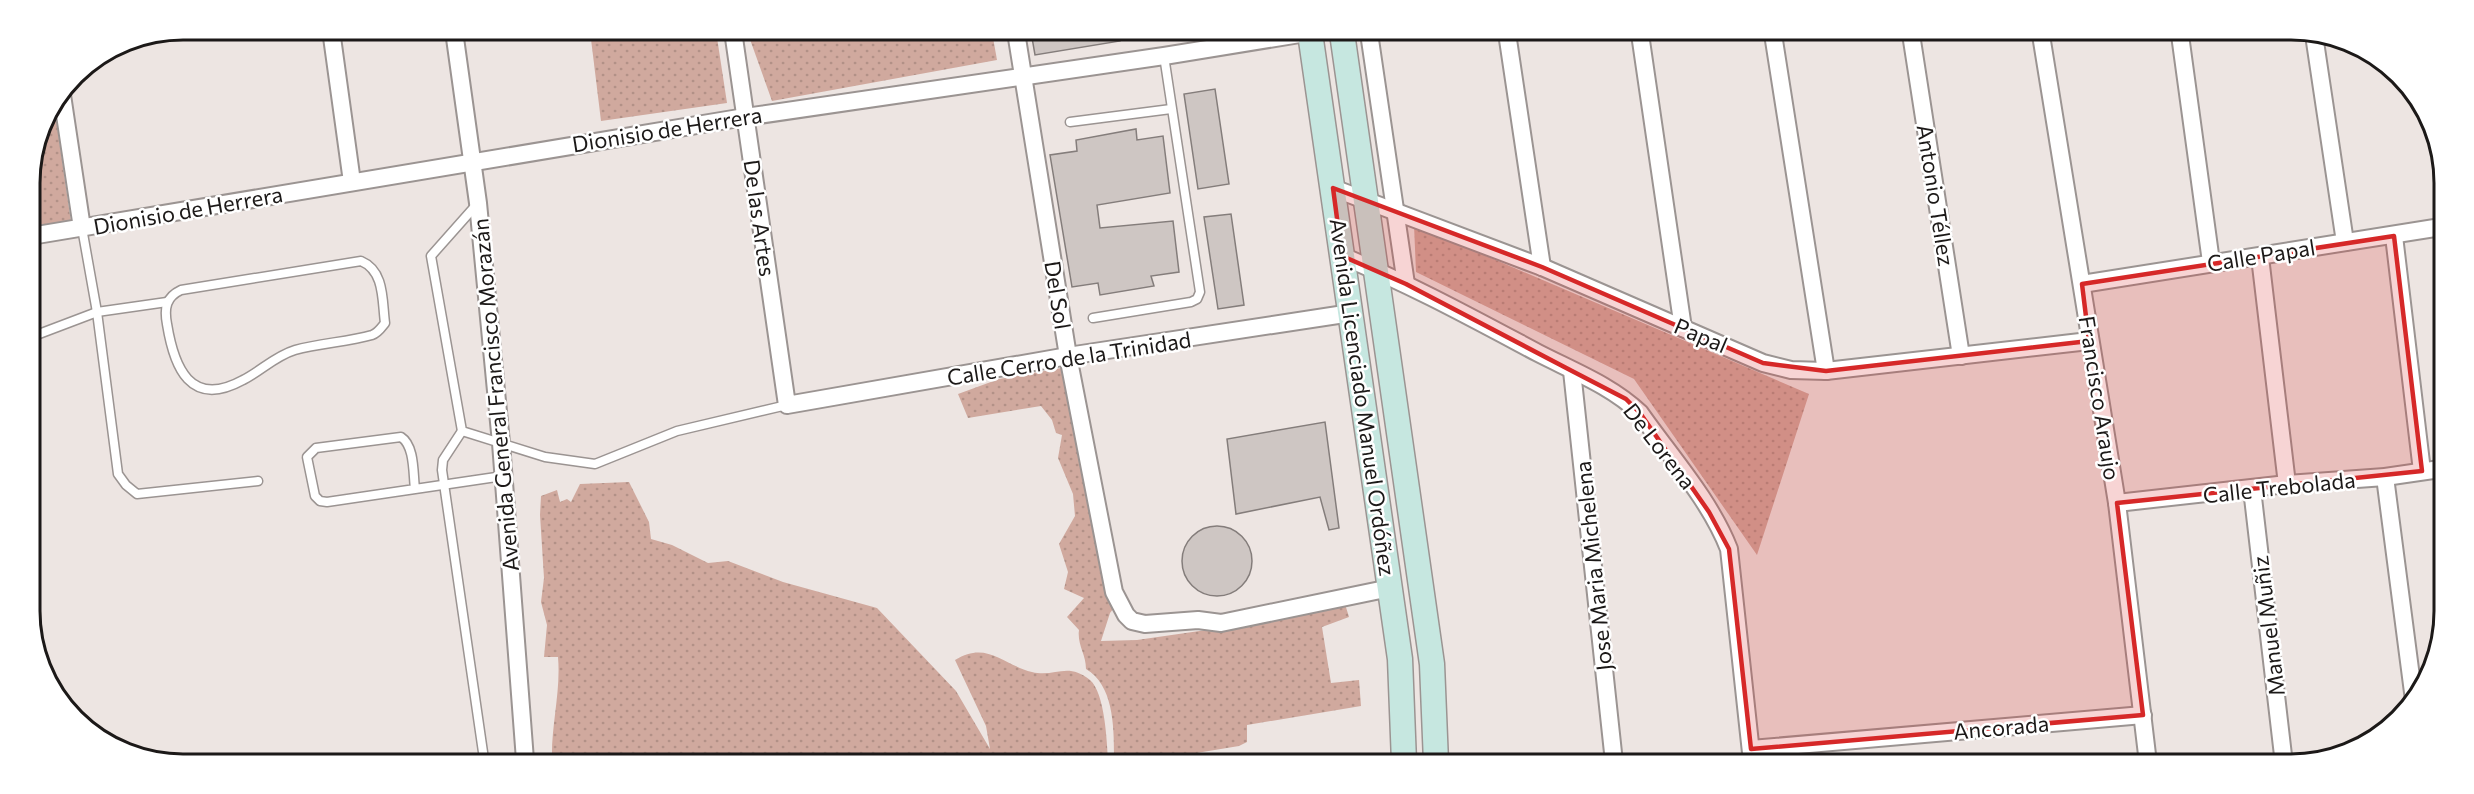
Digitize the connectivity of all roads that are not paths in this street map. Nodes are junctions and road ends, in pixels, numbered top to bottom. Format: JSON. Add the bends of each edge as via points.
{"nodes":[{"id":1,"x":332,"y":40,"type":"edge"},
{"id":2,"x":455,"y":40,"type":"edge"},
{"id":3,"x":734,"y":40,"type":"edge"},
{"id":4,"x":1017,"y":40,"type":"edge"},
{"id":5,"x":1264,"y":40,"type":"edge"},
{"id":6,"x":1309,"y":40,"type":"edge"},
{"id":7,"x":1343,"y":40,"type":"edge"},
{"id":8,"x":1370,"y":40,"type":"edge"},
{"id":9,"x":1508,"y":40,"type":"edge"},
{"id":10,"x":1641,"y":40,"type":"edge"},
{"id":11,"x":1774,"y":40,"type":"edge"},
{"id":12,"x":1912,"y":40,"type":"edge"},
{"id":13,"x":2043,"y":40,"type":"edge"},
{"id":14,"x":2181,"y":40,"type":"edge"},
{"id":15,"x":2315,"y":43,"type":"edge"},
{"id":16,"x":1164,"y":56,"type":"junction"},
{"id":17,"x":1022,"y":78,"type":"junction"},
{"id":18,"x":64,"y":106,"type":"edge"},
{"id":19,"x":1171,"y":109,"type":"junction"},
{"id":20,"x":745,"y":117,"type":"junction"},
{"id":21,"x":1070,"y":122,"type":"dead end"},
{"id":22,"x":472,"y":161,"type":"junction"},
{"id":23,"x":352,"y":182,"type":"junction"},
{"id":24,"x":1333,"y":188,"type":"junction"},
{"id":25,"x":1366,"y":201,"type":"junction"},
{"id":26,"x":478,"y":203,"type":"junction"},
{"id":27,"x":1397,"y":212,"type":"junction"},
{"id":28,"x":82,"y":228,"type":"junction"},
{"id":29,"x":2434,"y":228,"type":"edge"},
{"id":30,"x":41,"y":234,"type":"edge"},
{"id":31,"x":2394,"y":236,"type":"junction"},
{"id":32,"x":2345,"y":242,"type":"junction"},
{"id":33,"x":1342,"y":256,"type":"junction"},
{"id":34,"x":2260,"y":257,"type":"junction"},
{"id":35,"x":2211,"y":262,"type":"junction"},
{"id":36,"x":1542,"y":267,"type":"junction"},
{"id":37,"x":1377,"y":270,"type":"junction"},
{"id":38,"x":1406,"y":284,"type":"junction"},
{"id":39,"x":2082,"y":284,"type":"junction"},
{"id":40,"x":167,"y":302,"type":"junction"},
{"id":41,"x":97,"y":312,"type":"junction"},
{"id":42,"x":1351,"y":313,"type":"junction"},
{"id":43,"x":1093,"y":318,"type":"dead end"},
{"id":44,"x":1683,"y":328,"type":"junction"},
{"id":45,"x":41,"y":333,"type":"edge"},
{"id":46,"x":2089,"y":342,"type":"junction"},
{"id":47,"x":1961,"y":356,"type":"junction"},
{"id":48,"x":1068,"y":357,"type":"junction"},
{"id":49,"x":1572,"y":371,"type":"junction"},
{"id":50,"x":1826,"y":371,"type":"junction"},
{"id":51,"x":787,"y":405,"type":"junction"},
{"id":52,"x":462,"y":431,"type":"junction"},
{"id":53,"x":501,"y":442,"type":"junction"},
{"id":54,"x":2434,"y":470,"type":"edge"},
{"id":55,"x":2422,"y":471,"type":"junction"},
{"id":56,"x":503,"y":476,"type":"junction"},
{"id":57,"x":2385,"y":477,"type":"junction"},
{"id":58,"x":258,"y":481,"type":"dead end"},
{"id":59,"x":2287,"y":484,"type":"junction"},
{"id":60,"x":443,"y":485,"type":"junction"},
{"id":61,"x":415,"y":489,"type":"junction"},
{"id":62,"x":2252,"y":489,"type":"junction"},
{"id":63,"x":2117,"y":503,"type":"junction"},
{"id":64,"x":1390,"y":588,"type":"junction"},
{"id":65,"x":2412,"y":685,"type":"edge"},
{"id":66,"x":2143,"y":715,"type":"junction"},
{"id":67,"x":1404,"y":753,"type":"edge"},
{"id":68,"x":1436,"y":753,"type":"edge"},
{"id":69,"x":1613,"y":753,"type":"edge"},
{"id":70,"x":1752,"y":753,"type":"edge"},
{"id":71,"x":1778,"y":753,"type":"edge"},
{"id":72,"x":2147,"y":753,"type":"edge"},
{"id":73,"x":2283,"y":753,"type":"edge"},
{"id":74,"x":483,"y":754,"type":"edge"},
{"id":75,"x":525,"y":754,"type":"edge"}],
"edges":[{"from":1,"to":23,"type":"street"},
{"from":2,"to":22,"type":"street","name":"Avenida General Francisco Morazán"},
{"from":3,"to":20,"type":"street","name":"De las Artes"},
{"from":4,"to":17,"type":"street","name":"Del Sol"},
{"from":5,"to":16,"type":"street","name":"Dionisio de Herrera"},
{"from":6,"to":24,"type":"main road","name":"Avenida Licenciado Manuel Ordóñez"},
{"from":7,"to":25,"type":"main road","name":"Avenida Licenciado Manuel Ordóñez"},
{"from":8,"to":27,"type":"street"},
{"from":9,"to":36,"type":"street"},
{"from":10,"to":44,"type":"street"},
{"from":11,"to":50,"type":"street"},
{"from":12,"to":47,"type":"street","name":"Antonio Téllez"},
{"from":13,"to":39,"type":"street","name":"Francisco Araujo"},
{"from":14,"to":35,"type":"street"},
{"from":15,"to":32,"type":"street"},
{"from":16,"to":17,"type":"street","name":"Dionisio de Herrera"},
{"from":16,"to":19,"type":"lane"},
{"from":17,"to":20,"type":"street","name":"Dionisio de Herrera"},
{"from":17,"to":48,"type":"street","name":"Del Sol"},
{"from":18,"to":28,"type":"street"},
{"from":19,"to":21,"type":"lane"},
{"from":19,"to":43,"type":"lane","via":[[1200,291],[1191,302]]},
{"from":20,"to":22,"type":"street","name":"Dionisio de Herrera"},
{"from":20,"to":51,"type":"street","name":"De las Artes"},
{"from":22,"to":23,"type":"street","name":"Dionisio de Herrera"},
{"from":22,"to":26,"type":"street","name":"Avenida General Francisco Morazán"},
{"from":23,"to":28,"type":"street","name":"Dionisio de Herrera"},
{"from":24,"to":25,"type":"street","name":"Papal"},
{"from":24,"to":33,"type":"main road","name":"Avenida Licenciado Manuel Ordóñez"},
{"from":25,"to":27,"type":"street","name":"Papal"},
{"from":25,"to":37,"type":"main road","name":"Avenida Licenciado Manuel Ordóñez"},
{"from":26,"to":52,"type":"lane","via":[[432,256]]},
{"from":26,"to":53,"type":"street","name":"Avenida General Francisco Morazán"},
{"from":27,"to":36,"type":"street","name":"Papal"},
{"from":27,"to":38,"type":"street"},
{"from":28,"to":30,"type":"street","name":"Dionisio de Herrera"},
{"from":28,"to":41,"type":"lane"},
{"from":29,"to":31,"type":"street","name":"Calle Papal"},
{"from":31,"to":32,"type":"street","name":"Calle Papal"},
{"from":31,"to":55,"type":"street"},
{"from":32,"to":34,"type":"street","name":"Calle Papal"},
{"from":33,"to":37,"type":"street","name":"De Lorena"},
{"from":33,"to":42,"type":"main road","name":"Avenida Licenciado Manuel Ordóñez"},
{"from":34,"to":35,"type":"street","name":"Calle Papal"},
{"from":34,"to":59,"type":"street"},
{"from":35,"to":39,"type":"street","name":"Calle Papal"},
{"from":36,"to":44,"type":"street","name":"Papal"},
{"from":37,"to":38,"type":"street","name":"De Lorena"},
{"from":37,"to":68,"type":"main road","name":"Avenida Licenciado Manuel Ordóñez","via":[[1432,664]]},
{"from":38,"to":49,"type":"street","name":"De Lorena"},
{"from":39,"to":46,"type":"street","name":"Francisco Araujo"},
{"from":40,"to":40,"type":"lane","via":[[165,312],[176,366],[186,380],[207,388],[223,388],[243,380],[291,351],[373,335],[385,323],[379,280],[375,270],[362,261],[181,290]]},
{"from":40,"to":41,"type":"lane"},
{"from":41,"to":45,"type":"lane"},
{"from":41,"to":58,"type":"lane","via":[[118,474],[126,485],[137,494]]},
{"from":42,"to":48,"type":"street","name":"Calle Cerro de la Trinidad"},
{"from":42,"to":64,"type":"main road","name":"Avenida Licenciado Manuel Ordóñez"},
{"from":44,"to":50,"type":"street","name":"Papal","via":[[1763,363],[1791,370]]},
{"from":46,"to":47,"type":"street","name":"Papal"},
{"from":46,"to":63,"type":"street","name":"Francisco Araujo"},
{"from":47,"to":50,"type":"street","name":"Papal"},
{"from":48,"to":51,"type":"street","name":"Calle Cerro de la Trinidad"},
{"from":48,"to":64,"type":"street","name":"Del Sol","via":[[1114,592],[1132,621],[1221,622]]},
{"from":49,"to":69,"type":"street","name":"Jose Maria Michelena"},
{"from":49,"to":70,"type":"street","name":"De Lorena","via":[[1626,399],[1640,413],[1722,531],[1733,567]]},
{"from":51,"to":53,"type":"lane","via":[[677,431],[595,464],[554,459]]},
{"from":52,"to":53,"type":"lane"},
{"from":52,"to":60,"type":"lane","via":[[443,460]]},
{"from":53,"to":56,"type":"street","name":"Avenida General Francisco Morazán"},
{"from":54,"to":55,"type":"street","name":"Calle Trebolada"},
{"from":55,"to":57,"type":"street","name":"Calle Trebolada"},
{"from":56,"to":60,"type":"lane"},
{"from":56,"to":75,"type":"street","name":"Avenida General Francisco Morazán"},
{"from":57,"to":59,"type":"street","name":"Calle Trebolada"},
{"from":57,"to":65,"type":"street"},
{"from":59,"to":62,"type":"street","name":"Calle Trebolada"},
{"from":60,"to":61,"type":"lane"},
{"from":60,"to":74,"type":"lane"},
{"from":61,"to":61,"type":"lane","via":[[410,448],[401,438],[316,448],[306,457],[315,496],[320,501]]},
{"from":62,"to":63,"type":"street","name":"Calle Trebolada"},
{"from":62,"to":73,"type":"street","name":"Manuel Muñiz"},
{"from":63,"to":66,"type":"street","name":"Francisco Araujo"},
{"from":64,"to":67,"type":"main road","name":"Avenida Licenciado Manuel Ordóñez","via":[[1400,659]]},
{"from":66,"to":71,"type":"street","name":"Ancorada"},
{"from":66,"to":72,"type":"street","name":"Francisco Araujo"}]}
